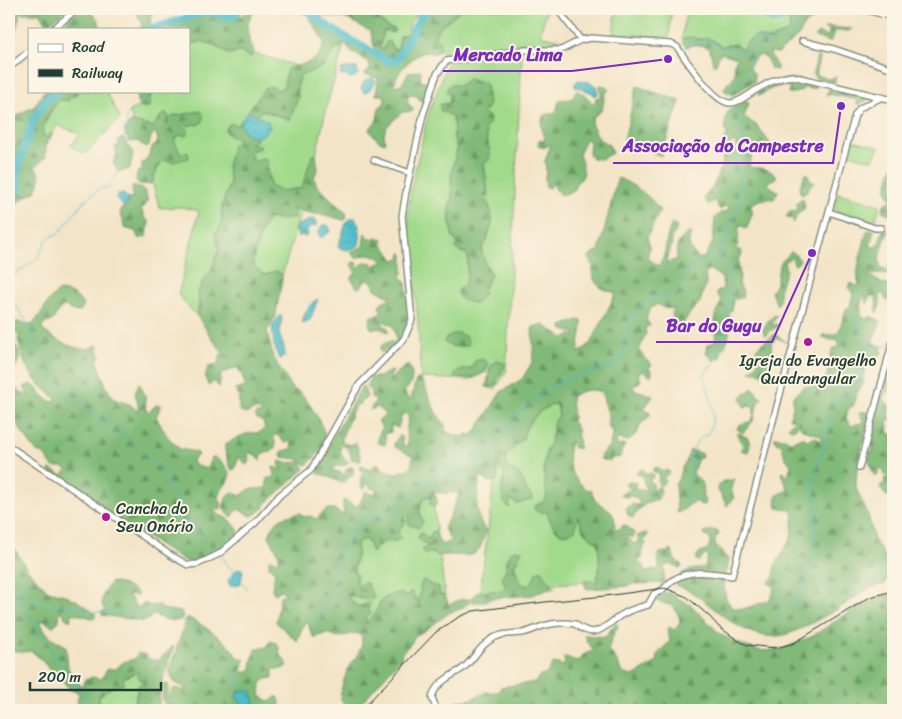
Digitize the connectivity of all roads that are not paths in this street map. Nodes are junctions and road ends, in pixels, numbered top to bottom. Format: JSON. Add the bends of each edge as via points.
{"nodes":[{"id":1,"x":77,"y":9,"type":"edge"},
{"id":2,"x":557,"y":9,"type":"edge"},
{"id":3,"x":862,"y":9,"type":"edge"},
{"id":4,"x":893,"y":17,"type":"edge"},
{"id":5,"x":54,"y":28,"type":"edge"},
{"id":6,"x":580,"y":40,"type":"junction"},
{"id":7,"x":802,"y":41,"type":"dead end"},
{"id":8,"x":28,"y":53,"type":"edge"},
{"id":9,"x":9,"y":68,"type":"edge"},
{"id":10,"x":893,"y":69,"type":"edge"},
{"id":11,"x":881,"y":98,"type":"junction"},
{"id":12,"x":893,"y":100,"type":"edge"},
{"id":13,"x":374,"y":160,"type":"dead end"},
{"id":14,"x":410,"y":173,"type":"junction"},
{"id":15,"x":830,"y":212,"type":"junction"},
{"id":16,"x":881,"y":228,"type":"dead end"},
{"id":17,"x":893,"y":254,"type":"edge"},
{"id":18,"x":891,"y":264,"type":"dead end"},
{"id":19,"x":893,"y":340,"type":"edge"},
{"id":20,"x":9,"y":446,"type":"edge"},
{"id":21,"x":859,"y":468,"type":"dead end"},
{"id":22,"x":437,"y":710,"type":"edge"}],
"edges":[{"from":1,"to":5,"type":"street"},
{"from":2,"to":6,"type":"street"},
{"from":3,"to":4,"type":"street"},
{"from":6,"to":11,"type":"street","via":[[671,44],[677,47],[719,99],[729,103],[776,78],[792,76]]},
{"from":6,"to":14,"type":"street","via":[[561,50],[525,50],[446,61],[437,74],[423,115]]},
{"from":7,"to":10,"type":"street"},
{"from":8,"to":9,"type":"street"},
{"from":11,"to":12,"type":"street"},
{"from":11,"to":15,"type":"street","via":[[860,108],[855,115]]},
{"from":13,"to":14,"type":"street"},
{"from":14,"to":20,"type":"street","via":[[402,216],[412,320],[404,339],[360,385],[312,470],[219,554],[188,565]]},
{"from":15,"to":16,"type":"street"},
{"from":15,"to":22,"type":"street","via":[[732,576],[688,573],[654,594],[648,605],[626,612],[599,630],[588,631],[575,624],[556,624],[494,636],[467,665],[448,677],[435,691],[432,698]]},
{"from":17,"to":18,"type":"street"},
{"from":19,"to":21,"type":"street"}]}
